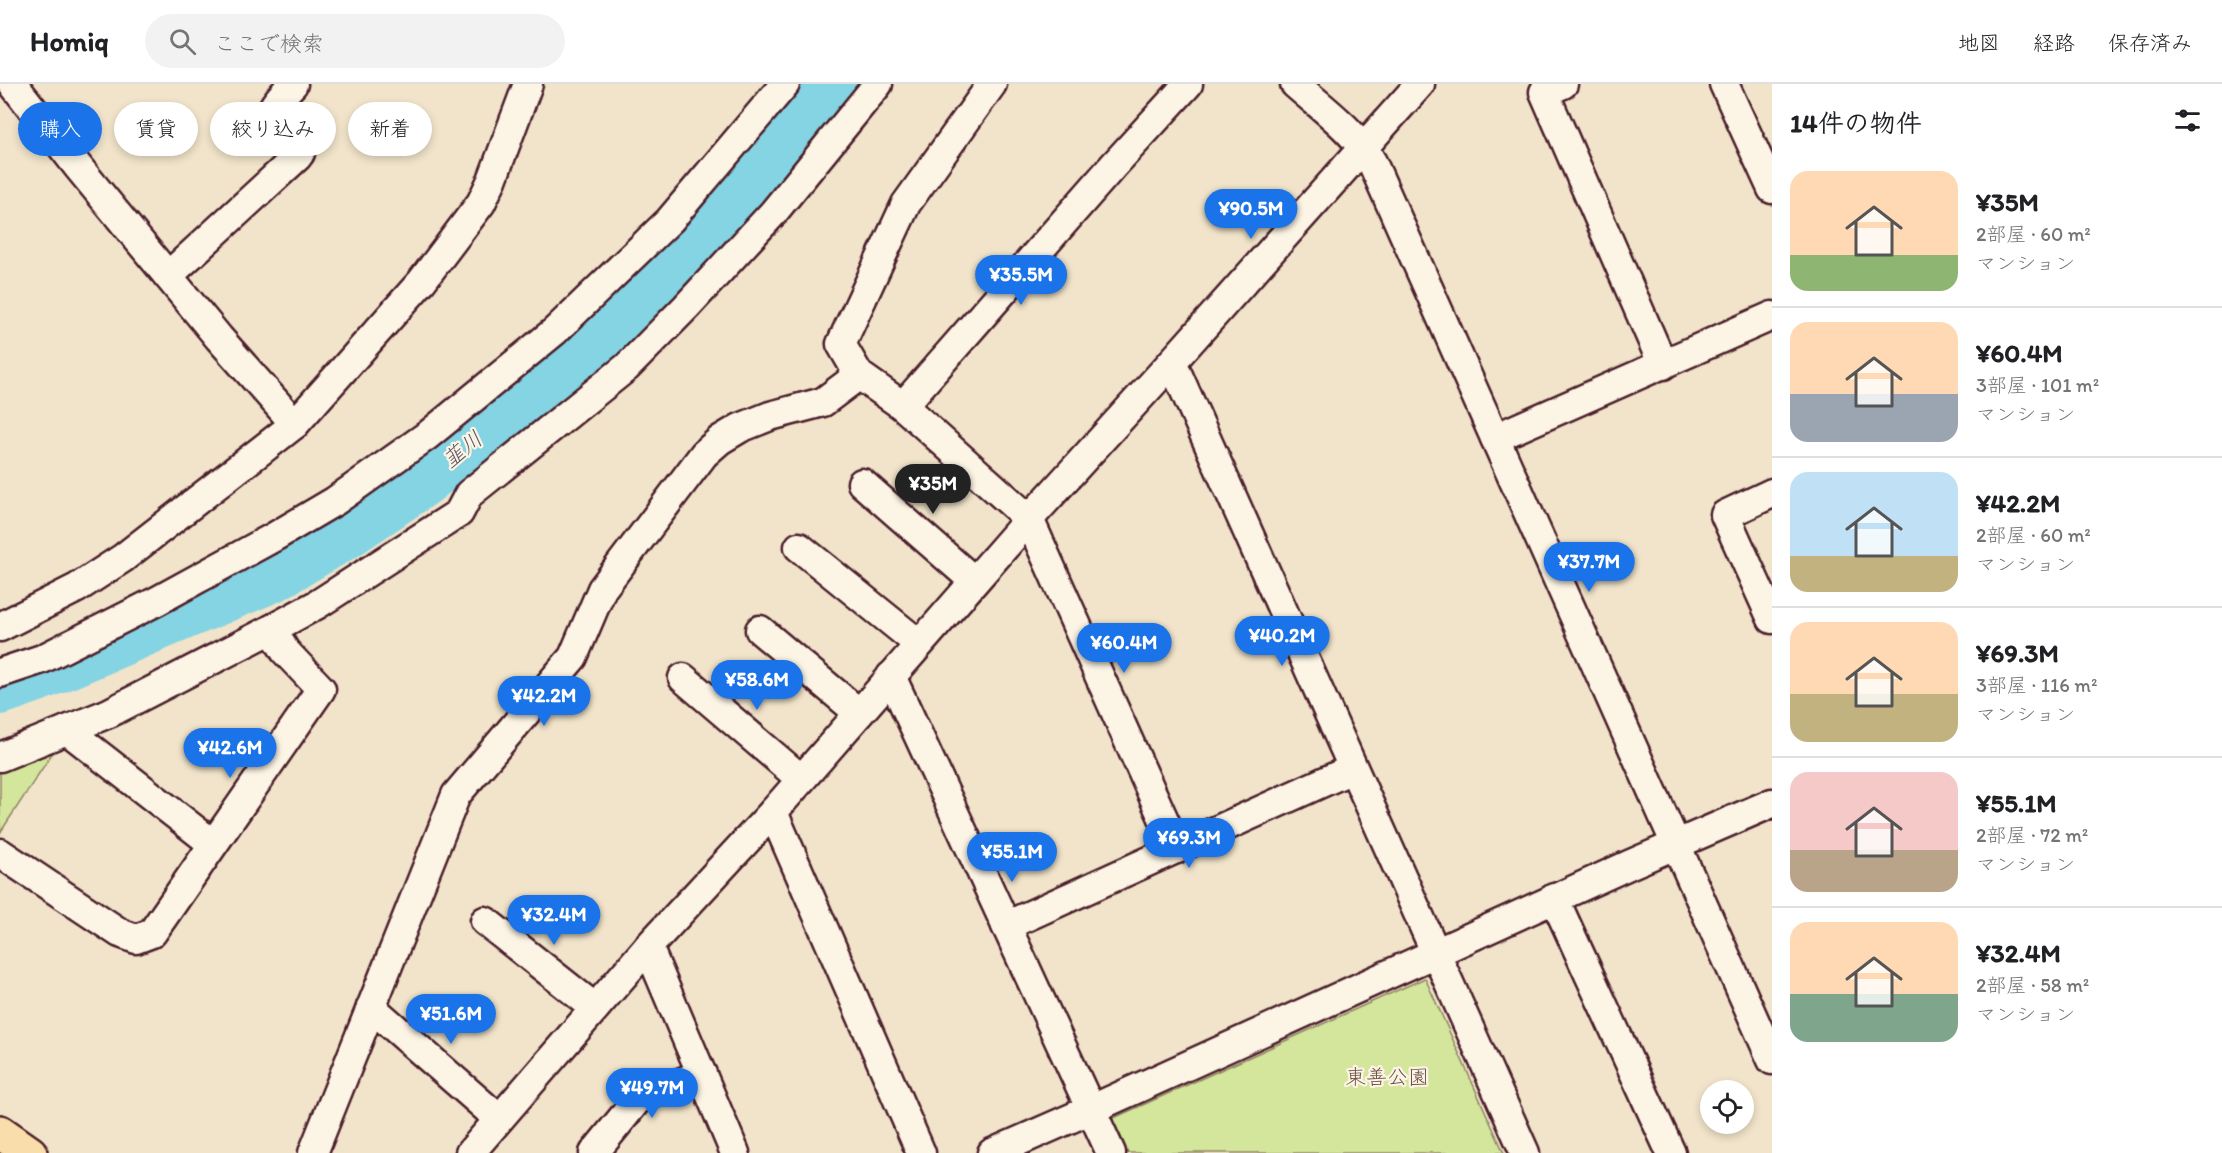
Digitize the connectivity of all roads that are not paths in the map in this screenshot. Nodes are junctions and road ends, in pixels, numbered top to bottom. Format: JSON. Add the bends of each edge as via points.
{"nodes":[{"id":1,"x":13,"y":84,"type":"edge"},
{"id":2,"x":293,"y":84,"type":"edge"},
{"id":3,"x":528,"y":84,"type":"edge"},
{"id":4,"x":785,"y":84,"type":"edge"},
{"id":5,"x":878,"y":84,"type":"edge"},
{"id":6,"x":992,"y":84,"type":"edge"},
{"id":7,"x":1188,"y":84,"type":"edge"},
{"id":8,"x":1295,"y":84,"type":"edge"},
{"id":9,"x":1420,"y":84,"type":"edge"},
{"id":10,"x":1563,"y":84,"type":"edge"},
{"id":11,"x":1724,"y":84,"type":"edge"},
{"id":12,"x":1364,"y":148,"type":"junction"},
{"id":13,"x":1765,"y":151,"type":"edge"},
{"id":14,"x":1772,"y":189,"type":"edge"},
{"id":15,"x":168,"y":276,"type":"junction"},
{"id":16,"x":1772,"y":316,"type":"edge"},
{"id":17,"x":1172,"y":362,"type":"junction"},
{"id":18,"x":1663,"y":365,"type":"junction"},
{"id":19,"x":859,"y":375,"type":"junction"},
{"id":20,"x":903,"y":406,"type":"junction"},
{"id":21,"x":295,"y":424,"type":"junction"},
{"id":22,"x":1495,"y":438,"type":"junction"},
{"id":23,"x":862,"y":483,"type":"dead end"},
{"id":24,"x":1772,"y":493,"type":"edge"},
{"id":25,"x":1029,"y":519,"type":"junction"},
{"id":26,"x":799,"y":547,"type":"dead end"},
{"id":27,"x":974,"y":581,"type":"junction"},
{"id":28,"x":1772,"y":619,"type":"edge"},
{"id":29,"x":0,"y":627,"type":"edge"},
{"id":30,"x":272,"y":629,"type":"junction"},
{"id":31,"x":760,"y":630,"type":"dead end"},
{"id":32,"x":920,"y":644,"type":"junction"},
{"id":33,"x":0,"y":673,"type":"edge"},
{"id":34,"x":891,"y":676,"type":"junction"},
{"id":35,"x":683,"y":678,"type":"dead end"},
{"id":36,"x":859,"y":713,"type":"junction"},
{"id":37,"x":67,"y":730,"type":"junction"},
{"id":38,"x":0,"y":757,"type":"edge"},
{"id":39,"x":1352,"y":769,"type":"junction"},
{"id":40,"x":801,"y":779,"type":"junction"},
{"id":41,"x":1772,"y":803,"type":"edge"},
{"id":42,"x":773,"y":812,"type":"junction"},
{"id":43,"x":213,"y":844,"type":"junction"},
{"id":44,"x":1676,"y":845,"type":"junction"},
{"id":45,"x":1177,"y":849,"type":"junction"},
{"id":46,"x":0,"y":853,"type":"edge"},
{"id":47,"x":1554,"y":898,"type":"junction"},
{"id":48,"x":484,"y":921,"type":"dead end"},
{"id":49,"x":1006,"y":926,"type":"junction"},
{"id":50,"x":648,"y":947,"type":"junction"},
{"id":51,"x":1434,"y":952,"type":"junction"},
{"id":52,"x":371,"y":1007,"type":"junction"},
{"id":53,"x":595,"y":1008,"type":"junction"},
{"id":54,"x":1772,"y":1060,"type":"edge"},
{"id":55,"x":702,"y":1074,"type":"junction"},
{"id":56,"x":1092,"y":1109,"type":"junction"},
{"id":57,"x":499,"y":1119,"type":"junction"},
{"id":58,"x":0,"y":1132,"type":"edge"},
{"id":59,"x":30,"y":1153,"type":"edge"},
{"id":60,"x":313,"y":1153,"type":"edge"},
{"id":61,"x":470,"y":1153,"type":"edge"},
{"id":62,"x":594,"y":1153,"type":"edge"},
{"id":63,"x":735,"y":1153,"type":"edge"},
{"id":64,"x":921,"y":1153,"type":"edge"},
{"id":65,"x":992,"y":1153,"type":"edge"},
{"id":66,"x":1111,"y":1153,"type":"edge"},
{"id":67,"x":1525,"y":1153,"type":"edge"},
{"id":68,"x":1671,"y":1153,"type":"edge"}],
"edges":[{"from":1,"to":15,"type":"street"},
{"from":2,"to":15,"type":"street","via":[[269,115],[271,124],[300,153]]},
{"from":3,"to":21,"type":"street","via":[[481,203],[422,281]]},
{"from":4,"to":33,"type":"street","via":[[670,220],[555,332],[428,435],[335,501],[274,537],[42,659]]},
{"from":5,"to":30,"type":"street","via":[[773,213],[627,367],[469,494],[459,513],[318,604]]},
{"from":6,"to":19,"type":"street","via":[[906,204],[841,344]]},
{"from":7,"to":20,"type":"street"},
{"from":8,"to":12,"type":"street"},
{"from":9,"to":12,"type":"street"},
{"from":10,"to":18,"type":"street","via":[[1544,92]]},
{"from":11,"to":13,"type":"street"},
{"from":12,"to":17,"type":"street"},
{"from":12,"to":22,"type":"street"},
{"from":13,"to":14,"type":"street"},
{"from":15,"to":21,"type":"street"},
{"from":16,"to":18,"type":"street"},
{"from":17,"to":25,"type":"street"},
{"from":17,"to":39,"type":"street"},
{"from":18,"to":22,"type":"street"},
{"from":19,"to":20,"type":"street"},
{"from":19,"to":52,"type":"street","via":[[823,402],[740,428],[704,454],[602,589],[573,657],[456,795]]},
{"from":20,"to":25,"type":"street"},
{"from":21,"to":29,"type":"street","via":[[123,558],[77,588]]},
{"from":22,"to":44,"type":"street"},
{"from":23,"to":27,"type":"street"},
{"from":24,"to":28,"type":"street","via":[[1725,515]]},
{"from":25,"to":27,"type":"street"},
{"from":25,"to":45,"type":"street"},
{"from":26,"to":32,"type":"street"},
{"from":27,"to":32,"type":"street"},
{"from":30,"to":37,"type":"street"},
{"from":30,"to":43,"type":"street","via":[[285,651],[321,689]]},
{"from":31,"to":36,"type":"street"},
{"from":32,"to":34,"type":"street"},
{"from":34,"to":36,"type":"street"},
{"from":34,"to":49,"type":"street"},
{"from":35,"to":40,"type":"street"},
{"from":36,"to":40,"type":"street"},
{"from":37,"to":38,"type":"street"},
{"from":37,"to":43,"type":"street"},
{"from":39,"to":45,"type":"street"},
{"from":39,"to":51,"type":"street"},
{"from":40,"to":42,"type":"street"},
{"from":41,"to":44,"type":"street"},
{"from":42,"to":50,"type":"street"},
{"from":42,"to":64,"type":"street"},
{"from":43,"to":46,"type":"street","via":[[152,933],[136,939],[120,933]]},
{"from":44,"to":47,"type":"street"},
{"from":44,"to":54,"type":"street"},
{"from":45,"to":49,"type":"street"},
{"from":47,"to":51,"type":"street"},
{"from":47,"to":68,"type":"street"},
{"from":48,"to":53,"type":"street"},
{"from":49,"to":56,"type":"street"},
{"from":50,"to":53,"type":"street"},
{"from":50,"to":55,"type":"street"},
{"from":51,"to":56,"type":"street"},
{"from":51,"to":67,"type":"street"},
{"from":52,"to":57,"type":"street"},
{"from":52,"to":60,"type":"street"},
{"from":53,"to":57,"type":"street"},
{"from":55,"to":62,"type":"street","via":[[638,1099]]},
{"from":55,"to":63,"type":"street"},
{"from":56,"to":65,"type":"street"},
{"from":56,"to":66,"type":"street"},
{"from":57,"to":61,"type":"street"},
{"from":58,"to":59,"type":"main road"}]}
